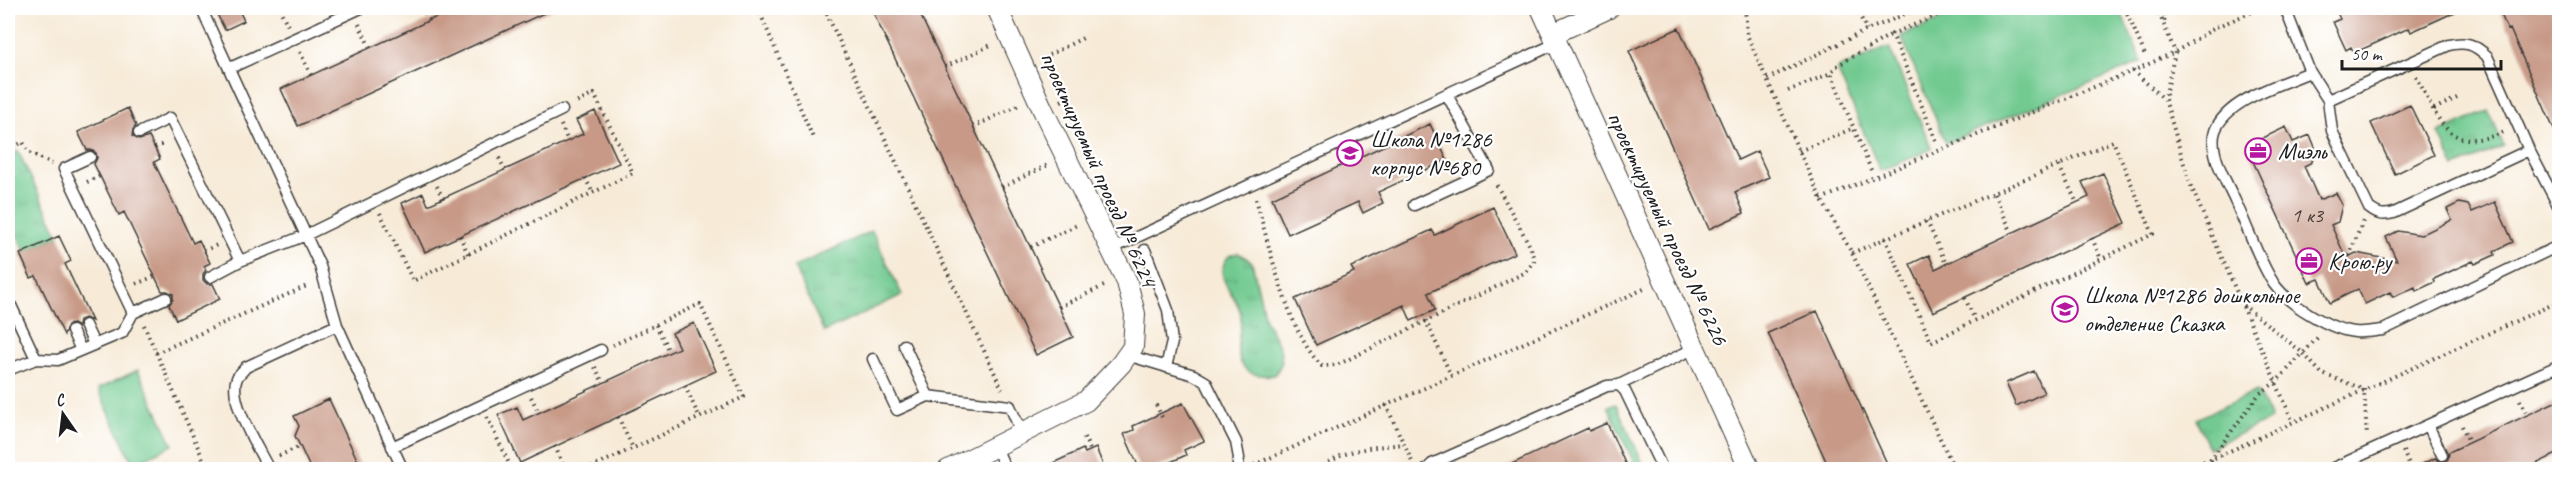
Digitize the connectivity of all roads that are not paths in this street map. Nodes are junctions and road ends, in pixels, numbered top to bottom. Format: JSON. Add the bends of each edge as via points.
{"nodes":[{"id":1,"x":201,"y":8,"type":"edge"},
{"id":2,"x":997,"y":8,"type":"edge"},
{"id":3,"x":1541,"y":8,"type":"edge"},
{"id":4,"x":1609,"y":8,"type":"edge"},
{"id":5,"x":2285,"y":8,"type":"edge"},
{"id":6,"x":357,"y":9,"type":"edge"},
{"id":7,"x":1555,"y":39,"type":"junction"},
{"id":8,"x":230,"y":68,"type":"junction"},
{"id":9,"x":2310,"y":72,"type":"junction"},
{"id":10,"x":1447,"y":95,"type":"junction"},
{"id":11,"x":2328,"y":100,"type":"junction"},
{"id":12,"x":562,"y":110,"type":"road end"},
{"id":13,"x":140,"y":133,"type":"dead end"},
{"id":14,"x":2529,"y":150,"type":"junction"},
{"id":15,"x":90,"y":156,"type":"dead end"},
{"id":16,"x":1414,"y":205,"type":"dead end"},
{"id":17,"x":2559,"y":209,"type":"edge"},
{"id":18,"x":306,"y":235,"type":"junction"},
{"id":19,"x":2559,"y":245,"type":"edge"},
{"id":20,"x":1111,"y":249,"type":"junction"},
{"id":21,"x":1145,"y":250,"type":"dead end"},
{"id":22,"x":240,"y":261,"type":"junction"},
{"id":23,"x":210,"y":277,"type":"dead end"},
{"id":24,"x":166,"y":298,"type":"dead end"},
{"id":25,"x":8,"y":299,"type":"edge"},
{"id":26,"x":136,"y":312,"type":"junction"},
{"id":27,"x":85,"y":325,"type":"dead end"},
{"id":28,"x":337,"y":325,"type":"junction"},
{"id":29,"x":72,"y":331,"type":"dead end"},
{"id":30,"x":94,"y":344,"type":"junction"},
{"id":31,"x":904,"y":345,"type":"dead end"},
{"id":32,"x":1695,"y":348,"type":"junction"},
{"id":33,"x":81,"y":350,"type":"junction"},
{"id":34,"x":602,"y":350,"type":"road end"},
{"id":35,"x":1127,"y":355,"type":"junction"},
{"id":36,"x":36,"y":359,"type":"junction"},
{"id":37,"x":873,"y":359,"type":"dead end"},
{"id":38,"x":2559,"y":365,"type":"edge"},
{"id":39,"x":1166,"y":367,"type":"junction"},
{"id":40,"x":8,"y":370,"type":"edge"},
{"id":41,"x":1619,"y":385,"type":"junction"},
{"id":42,"x":928,"y":396,"type":"junction"},
{"id":43,"x":2428,"y":425,"type":"junction"},
{"id":44,"x":1022,"y":434,"type":"junction"},
{"id":45,"x":393,"y":447,"type":"junction"},
{"id":46,"x":996,"y":447,"type":"junction"},
{"id":47,"x":2442,"y":455,"type":"dead end"},
{"id":48,"x":267,"y":466,"type":"edge"},
{"id":49,"x":403,"y":470,"type":"edge"},
{"id":50,"x":948,"y":470,"type":"edge"},
{"id":51,"x":1006,"y":470,"type":"edge"},
{"id":52,"x":1237,"y":470,"type":"edge"},
{"id":53,"x":1426,"y":470,"type":"edge"},
{"id":54,"x":1662,"y":470,"type":"edge"},
{"id":55,"x":1750,"y":470,"type":"edge"},
{"id":56,"x":2329,"y":470,"type":"edge"}],
"edges":[{"from":1,"to":8,"type":"lane"},
{"from":2,"to":20,"type":"street","name":"проектируемый проезд № 6224"},
{"from":3,"to":7,"type":"street","name":"проектируемый проезд № 6226"},
{"from":4,"to":7,"type":"street"},
{"from":5,"to":9,"type":"lane"},
{"from":6,"to":8,"type":"lane"},
{"from":7,"to":10,"type":"lane"},
{"from":7,"to":32,"type":"street","name":"проектируемый проезд № 6226"},
{"from":8,"to":18,"type":"lane"},
{"from":9,"to":11,"type":"lane"},
{"from":9,"to":19,"type":"lane","via":[[2252,96],[2227,114],[2215,131],[2214,143],[2224,178],[2275,285],[2294,302],[2329,326],[2355,332],[2383,330]]},
{"from":10,"to":16,"type":"lane","via":[[1489,170]]},
{"from":10,"to":20,"type":"lane"},
{"from":11,"to":14,"type":"lane","via":[[2463,42],[2476,46],[2487,56]]},
{"from":11,"to":14,"type":"lane","via":[[2332,131],[2369,208],[2383,215]]},
{"from":12,"to":18,"type":"lane"},
{"from":13,"to":22,"type":"lane","via":[[170,117]]},
{"from":14,"to":17,"type":"lane"},
{"from":15,"to":26,"type":"lane","via":[[64,169]]},
{"from":18,"to":22,"type":"lane"},
{"from":18,"to":28,"type":"lane"},
{"from":20,"to":35,"type":"street","name":"проектируемый проезд № 6224","via":[[1127,282],[1135,314],[1133,347]]},
{"from":21,"to":39,"type":"lane","via":[[1168,310],[1172,342]]},
{"from":22,"to":23,"type":"lane"},
{"from":24,"to":26,"type":"lane"},
{"from":25,"to":36,"type":"lane"},
{"from":26,"to":30,"type":"lane","via":[[122,333]]},
{"from":27,"to":30,"type":"lane"},
{"from":28,"to":45,"type":"lane"},
{"from":28,"to":48,"type":"lane","via":[[246,368],[237,379],[235,394],[240,413]]},
{"from":29,"to":33,"type":"lane"},
{"from":30,"to":33,"type":"lane"},
{"from":31,"to":42,"type":"lane"},
{"from":32,"to":41,"type":"lane"},
{"from":32,"to":55,"type":"street","name":"проектируемый проезд № 6226"},
{"from":33,"to":36,"type":"lane","via":[[58,360]]},
{"from":34,"to":45,"type":"lane"},
{"from":35,"to":39,"type":"lane"},
{"from":35,"to":44,"type":"street","name":"проектируемый проезд № 6224","via":[[1086,400]]},
{"from":36,"to":40,"type":"lane"},
{"from":37,"to":42,"type":"lane","via":[[897,410]]},
{"from":38,"to":43,"type":"lane"},
{"from":39,"to":52,"type":"lane","via":[[1200,378],[1210,386],[1236,442]]},
{"from":41,"to":53,"type":"lane","via":[[1607,386]]},
{"from":41,"to":54,"type":"lane"},
{"from":42,"to":44,"type":"lane","via":[[1010,406]]},
{"from":43,"to":47,"type":"lane"},
{"from":43,"to":56,"type":"lane"},
{"from":44,"to":46,"type":"street","name":"проектируемый проезд № 6224"},
{"from":45,"to":49,"type":"lane"},
{"from":46,"to":50,"type":"street","name":"проектируемый проезд № 6224"},
{"from":46,"to":51,"type":"lane"}]}
